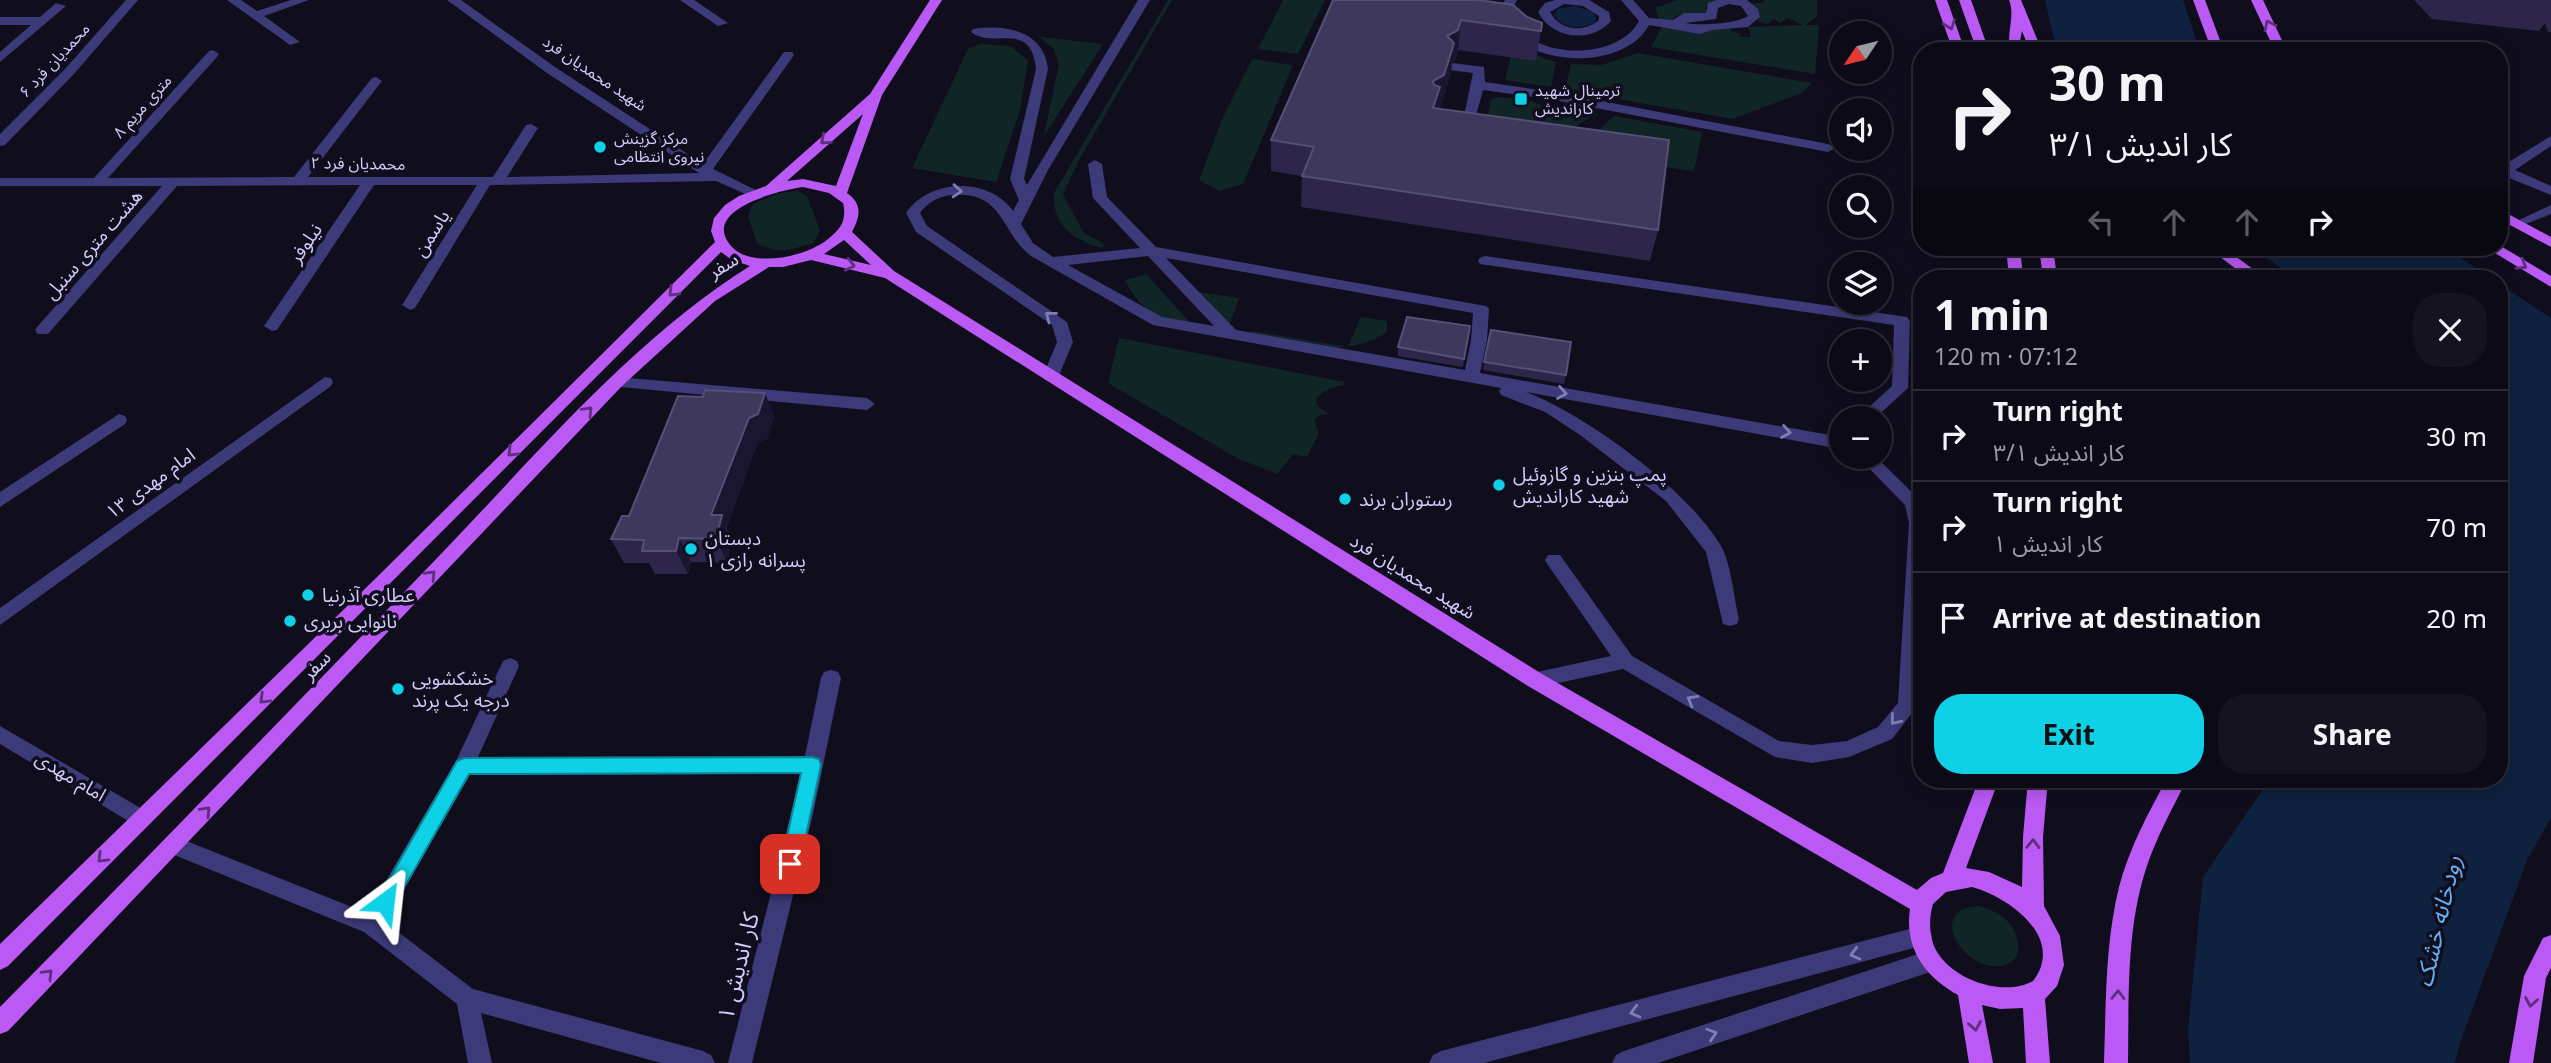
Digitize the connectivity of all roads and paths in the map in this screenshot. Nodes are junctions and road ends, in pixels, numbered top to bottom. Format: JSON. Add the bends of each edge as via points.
{"nodes":[{"id":1,"x":132,"y":0,"type":"edge"},
{"id":2,"x":233,"y":0,"type":"edge"},
{"id":3,"x":303,"y":0,"type":"edge"},
{"id":4,"x":453,"y":0,"type":"edge"},
{"id":5,"x":686,"y":0,"type":"edge"},
{"id":6,"x":936,"y":0,"type":"edge"},
{"id":7,"x":1144,"y":0,"type":"edge"},
{"id":8,"x":1511,"y":0,"type":"edge"},
{"id":9,"x":1628,"y":0,"type":"edge"},
{"id":10,"x":1728,"y":0,"type":"edge"},
{"id":11,"x":1941,"y":0,"type":"edge"},
{"id":12,"x":1965,"y":0,"type":"edge"},
{"id":13,"x":2199,"y":0,"type":"edge"},
{"id":14,"x":2244,"y":0,"type":"edge"},
{"id":15,"x":2257,"y":0,"type":"edge"},
{"id":16,"x":60,"y":6,"type":"dead end"},
{"id":17,"x":2016,"y":6,"type":"edge"},
{"id":18,"x":256,"y":15,"type":"junction"},
{"id":19,"x":0,"y":21,"type":"edge"},
{"id":20,"x":44,"y":21,"type":"junction"},
{"id":21,"x":1645,"y":21,"type":"junction"},
{"id":22,"x":722,"y":23,"type":"dead end"},
{"id":23,"x":1676,"y":24,"type":"junction"},
{"id":24,"x":977,"y":32,"type":"dead end"},
{"id":25,"x":294,"y":42,"type":"dead end"},
{"id":26,"x":1956,"y":42,"type":"edge"},
{"id":27,"x":1980,"y":42,"type":"edge"},
{"id":28,"x":2014,"y":42,"type":"edge"},
{"id":29,"x":2032,"y":42,"type":"edge"},
{"id":30,"x":2215,"y":42,"type":"edge"},
{"id":31,"x":2264,"y":42,"type":"edge"},
{"id":32,"x":2277,"y":42,"type":"edge"},
{"id":33,"x":213,"y":54,"type":"dead end"},
{"id":34,"x":788,"y":55,"type":"dead end"},
{"id":35,"x":0,"y":58,"type":"edge"},
{"id":36,"x":1453,"y":67,"type":"edge"},
{"id":37,"x":376,"y":80,"type":"dead end"},
{"id":38,"x":1478,"y":85,"type":"junction"},
{"id":39,"x":876,"y":95,"type":"junction"},
{"id":40,"x":1439,"y":112,"type":"edge"},
{"id":41,"x":531,"y":128,"type":"dead end"},
{"id":42,"x":2551,"y":140,"type":"edge"},
{"id":43,"x":0,"y":142,"type":"edge"},
{"id":44,"x":1828,"y":148,"type":"dead end"},
{"id":45,"x":1095,"y":164,"type":"dead end"},
{"id":46,"x":2508,"y":165,"type":"edge"},
{"id":47,"x":2508,"y":172,"type":"edge"},
{"id":48,"x":710,"y":174,"type":"junction"},
{"id":49,"x":299,"y":180,"type":"junction"},
{"id":50,"x":98,"y":181,"type":"junction"},
{"id":51,"x":370,"y":181,"type":"junction"},
{"id":52,"x":491,"y":181,"type":"junction"},
{"id":53,"x":0,"y":182,"type":"edge"},
{"id":54,"x":172,"y":183,"type":"junction"},
{"id":55,"x":772,"y":187,"type":"junction"},
{"id":56,"x":2551,"y":191,"type":"edge"},
{"id":57,"x":755,"y":193,"type":"junction"},
{"id":58,"x":840,"y":194,"type":"junction"},
{"id":59,"x":1025,"y":198,"type":"junction"},
{"id":60,"x":2551,"y":209,"type":"edge"},
{"id":61,"x":2508,"y":210,"type":"edge"},
{"id":62,"x":2508,"y":218,"type":"edge"},
{"id":63,"x":2526,"y":220,"type":"junction"},
{"id":64,"x":1015,"y":222,"type":"junction"},
{"id":65,"x":2551,"y":233,"type":"edge"},
{"id":66,"x":845,"y":234,"type":"junction"},
{"id":67,"x":722,"y":243,"type":"junction"},
{"id":68,"x":2551,"y":243,"type":"edge"},
{"id":69,"x":1151,"y":251,"type":"junction"},
{"id":70,"x":812,"y":256,"type":"junction"},
{"id":71,"x":2227,"y":256,"type":"edge"},
{"id":72,"x":2507,"y":256,"type":"edge"},
{"id":73,"x":1485,"y":261,"type":"dead end"},
{"id":74,"x":1051,"y":262,"type":"junction"},
{"id":75,"x":765,"y":263,"type":"junction"},
{"id":76,"x":2247,"y":270,"type":"edge"},
{"id":77,"x":889,"y":274,"type":"junction"},
{"id":78,"x":2551,"y":282,"type":"edge"},
{"id":79,"x":410,"y":305,"type":"dead end"},
{"id":80,"x":272,"y":326,"type":"dead end"},
{"id":81,"x":43,"y":330,"type":"dead end"},
{"id":82,"x":1231,"y":334,"type":"junction"},
{"id":83,"x":1051,"y":376,"type":"junction"},
{"id":84,"x":1471,"y":377,"type":"junction"},
{"id":85,"x":616,"y":382,"type":"junction"},
{"id":86,"x":325,"y":383,"type":"dead end"},
{"id":87,"x":867,"y":404,"type":"dead end"},
{"id":88,"x":1879,"y":406,"type":"edge"},
{"id":89,"x":119,"y":420,"type":"dead end"},
{"id":90,"x":1829,"y":439,"type":"edge"},
{"id":91,"x":1879,"y":469,"type":"edge"},
{"id":92,"x":0,"y":502,"type":"edge"},
{"id":93,"x":1913,"y":502,"type":"edge"},
{"id":94,"x":1554,"y":561,"type":"dead end"},
{"id":95,"x":1913,"y":614,"type":"edge"},
{"id":96,"x":0,"y":618,"type":"edge"},
{"id":97,"x":1730,"y":619,"type":"dead end"},
{"id":98,"x":1625,"y":661,"type":"junction"},
{"id":99,"x":510,"y":666,"type":"dead end"},
{"id":100,"x":831,"y":678,"type":"dead end"},
{"id":101,"x":1535,"y":680,"type":"junction"},
{"id":102,"x":0,"y":734,"type":"edge"},
{"id":103,"x":812,"y":765,"type":"junction"},
{"id":104,"x":464,"y":766,"type":"junction"},
{"id":105,"x":1986,"y":788,"type":"edge"},
{"id":106,"x":2037,"y":788,"type":"edge"},
{"id":107,"x":2172,"y":788,"type":"edge"},
{"id":108,"x":142,"y":818,"type":"junction"},
{"id":109,"x":174,"y":845,"type":"junction"},
{"id":110,"x":1952,"y":878,"type":"junction"},
{"id":111,"x":1921,"y":904,"type":"junction"},
{"id":112,"x":2033,"y":909,"type":"junction"},
{"id":113,"x":372,"y":925,"type":"junction"},
{"id":114,"x":1921,"y":936,"type":"junction"},
{"id":115,"x":2551,"y":945,"type":"edge"},
{"id":116,"x":0,"y":959,"type":"edge"},
{"id":117,"x":1930,"y":961,"type":"junction"},
{"id":118,"x":1968,"y":989,"type":"junction"},
{"id":119,"x":2033,"y":994,"type":"junction"},
{"id":120,"x":467,"y":998,"type":"junction"},
{"id":121,"x":0,"y":1023,"type":"edge"},
{"id":122,"x":480,"y":1063,"type":"edge"},
{"id":123,"x":703,"y":1063,"type":"edge"},
{"id":124,"x":740,"y":1063,"type":"edge"},
{"id":125,"x":1441,"y":1063,"type":"edge"},
{"id":126,"x":1624,"y":1063,"type":"edge"},
{"id":127,"x":1982,"y":1063,"type":"edge"},
{"id":128,"x":2038,"y":1063,"type":"edge"},
{"id":129,"x":2116,"y":1063,"type":"edge"},
{"id":130,"x":2521,"y":1063,"type":"edge"}],
"edges":[{"from":1,"to":43,"type":"street","name":"۶ محمدیان فرد"},
{"from":2,"to":18,"type":"street"},
{"from":3,"to":18,"type":"street"},
{"from":4,"to":48,"type":"street","name":"شهید محمدیان فرد"},
{"from":5,"to":22,"type":"street"},
{"from":6,"to":39,"type":"main road"},
{"from":7,"to":59,"type":"street"},
{"from":8,"to":21,"type":"street","via":[[1504,13],[1514,33],[1569,54],[1606,53],[1624,46],[1642,33]]},
{"from":9,"to":21,"type":"street"},
{"from":10,"to":23,"type":"street","via":[[1712,6],[1712,16],[1684,17]]},
{"from":10,"to":23,"type":"street","via":[[1745,4],[1754,17],[1744,24],[1700,30]]},
{"from":11,"to":26,"type":"main road","one_way":true},
{"from":12,"to":27,"type":"main road"},
{"from":13,"to":30,"type":"main road"},
{"from":14,"to":31,"type":"main road"},
{"from":32,"to":15,"type":"main road","one_way":true},
{"from":16,"to":20,"type":"street"},
{"from":17,"to":28,"type":"main road"},
{"from":17,"to":29,"type":"main road"},
{"from":18,"to":25,"type":"street"},
{"from":19,"to":20,"type":"street"},
{"from":20,"to":35,"type":"street"},
{"from":21,"to":23,"type":"street"},
{"from":24,"to":59,"type":"street","via":[[1018,35],[1032,41],[1042,54],[1017,178]]},
{"from":33,"to":50,"type":"street","name":"۸ متری مریم"},
{"from":34,"to":48,"type":"street"},
{"from":36,"to":38,"type":"street","via":[[1480,70]]},
{"from":37,"to":49,"type":"street"},
{"from":38,"to":40,"type":"street","via":[[1470,116]]},
{"from":38,"to":44,"type":"street"},
{"from":39,"to":55,"type":"main road","one_way":true},
{"from":39,"to":58,"type":"main road"},
{"from":41,"to":52,"type":"street","name":"یاسمن"},
{"from":42,"to":46,"type":"street"},
{"from":45,"to":69,"type":"street","via":[[1100,198]]},
{"from":47,"to":56,"type":"street"},
{"from":48,"to":52,"type":"street","name":"۲ محمدیان فرد"},
{"from":48,"to":57,"type":"street","name":"شهید محمدیان فرد"},
{"from":49,"to":51,"type":"street","name":"۲ محمدیان فرد"},
{"from":49,"to":54,"type":"street","name":"۲ محمدیان فرد"},
{"from":50,"to":53,"type":"street","name":"۲ محمدیان فرد"},
{"from":50,"to":54,"type":"street","name":"۲ محمدیان فرد"},
{"from":51,"to":52,"type":"street","name":"۲ محمدیان فرد"},
{"from":51,"to":80,"type":"street","name":"نیلوفر"},
{"from":52,"to":79,"type":"street","name":"یاسمن"},
{"from":54,"to":81,"type":"street","name":"هشت متری سنبل"},
{"from":55,"to":57,"type":"main road"},
{"from":55,"to":58,"type":"main road","via":[[817,185]]},
{"from":57,"to":67,"type":"main road","via":[[728,210],[718,233]]},
{"from":58,"to":66,"type":"main road","via":[[853,212]]},
{"from":59,"to":64,"type":"street"},
{"from":60,"to":63,"type":"street"},
{"from":61,"to":63,"type":"main road"},
{"from":62,"to":68,"type":"main road"},
{"from":63,"to":65,"type":"main road"},
{"from":64,"to":74,"type":"street","via":[[1027,246]]},
{"from":83,"to":64,"type":"street","one_way":true,"via":[[1065,342],[1059,322],[921,229],[913,213],[917,204],[944,190],[972,192],[1000,204]]},
{"from":66,"to":70,"type":"main road"},
{"from":66,"to":77,"type":"main road"},
{"from":67,"to":75,"type":"main road","via":[[738,257]]},
{"from":67,"to":108,"type":"main road","name":"سفر","one_way":true},
{"from":69,"to":74,"type":"street"},
{"from":69,"to":82,"type":"street"},
{"from":69,"to":84,"type":"street","via":[[1481,309]]},
{"from":70,"to":75,"type":"main road"},
{"from":70,"to":77,"type":"main road","one_way":true},
{"from":71,"to":76,"type":"main road"},
{"from":72,"to":78,"type":"main road","one_way":true},
{"from":73,"to":88,"type":"street","via":[[1902,321],[1900,388]]},
{"from":74,"to":82,"type":"street","via":[[1158,321]]},
{"from":75,"to":85,"type":"main road","name":"سفر","via":[[710,298]]},
{"from":77,"to":83,"type":"main road","name":"شهید محمدیان فرد"},
{"from":82,"to":84,"type":"street"},
{"from":83,"to":101,"type":"main road","name":"شهید محمدیان فرد"},
{"from":84,"to":90,"type":"street","one_way":true},
{"from":84,"to":97,"type":"street","via":[[1551,408],[1672,497],[1714,550]]},
{"from":85,"to":87,"type":"street"},
{"from":109,"to":85,"type":"main road","name":"سفر","one_way":true},
{"from":86,"to":96,"type":"street","name":"۱۳ امام مهدی"},
{"from":89,"to":92,"type":"street"},
{"from":91,"to":93,"type":"street","one_way":true},
{"from":94,"to":98,"type":"street"},
{"from":95,"to":98,"type":"street","one_way":true,"via":[[1908,705],[1885,733],[1849,749],[1812,754],[1775,749]]},
{"from":98,"to":101,"type":"street"},
{"from":99,"to":104,"type":"street"},
{"from":100,"to":103,"type":"street","name":"۱ کار اندیش"},
{"from":101,"to":111,"type":"main road","name":"شهید محمدیان فرد"},
{"from":102,"to":108,"type":"street","name":"امام مهدی"},
{"from":103,"to":104,"type":"street"},
{"from":103,"to":124,"type":"street","name":"۱ کار اندیش"},
{"from":104,"to":113,"type":"street"},
{"from":105,"to":110,"type":"main road"},
{"from":112,"to":106,"type":"main road","one_way":true},
{"from":129,"to":107,"type":"main road","one_way":true,"via":[[2118,962],[2130,885]]},
{"from":108,"to":116,"type":"main road","name":"سفر","one_way":true},
{"from":109,"to":113,"type":"street"},
{"from":121,"to":109,"type":"main road","name":"سفر","one_way":true},
{"from":110,"to":111,"type":"main road","via":[[1935,885]]},
{"from":110,"to":112,"type":"main road","via":[[1994,883]]},
{"from":111,"to":114,"type":"main road"},
{"from":112,"to":119,"type":"main road","via":[[2046,928],[2054,967],[2047,983]]},
{"from":113,"to":120,"type":"street"},
{"from":114,"to":117,"type":"main road"},
{"from":114,"to":125,"type":"street","one_way":true},
{"from":115,"to":130,"type":"main road","one_way":true,"via":[[2535,976]]},
{"from":117,"to":118,"type":"main road"},
{"from":126,"to":117,"type":"street","one_way":true},
{"from":118,"to":119,"type":"main road","via":[[2013,999]]},
{"from":118,"to":127,"type":"main road","one_way":true},
{"from":119,"to":128,"type":"main road"},
{"from":120,"to":122,"type":"street"},
{"from":120,"to":123,"type":"street"}]}
